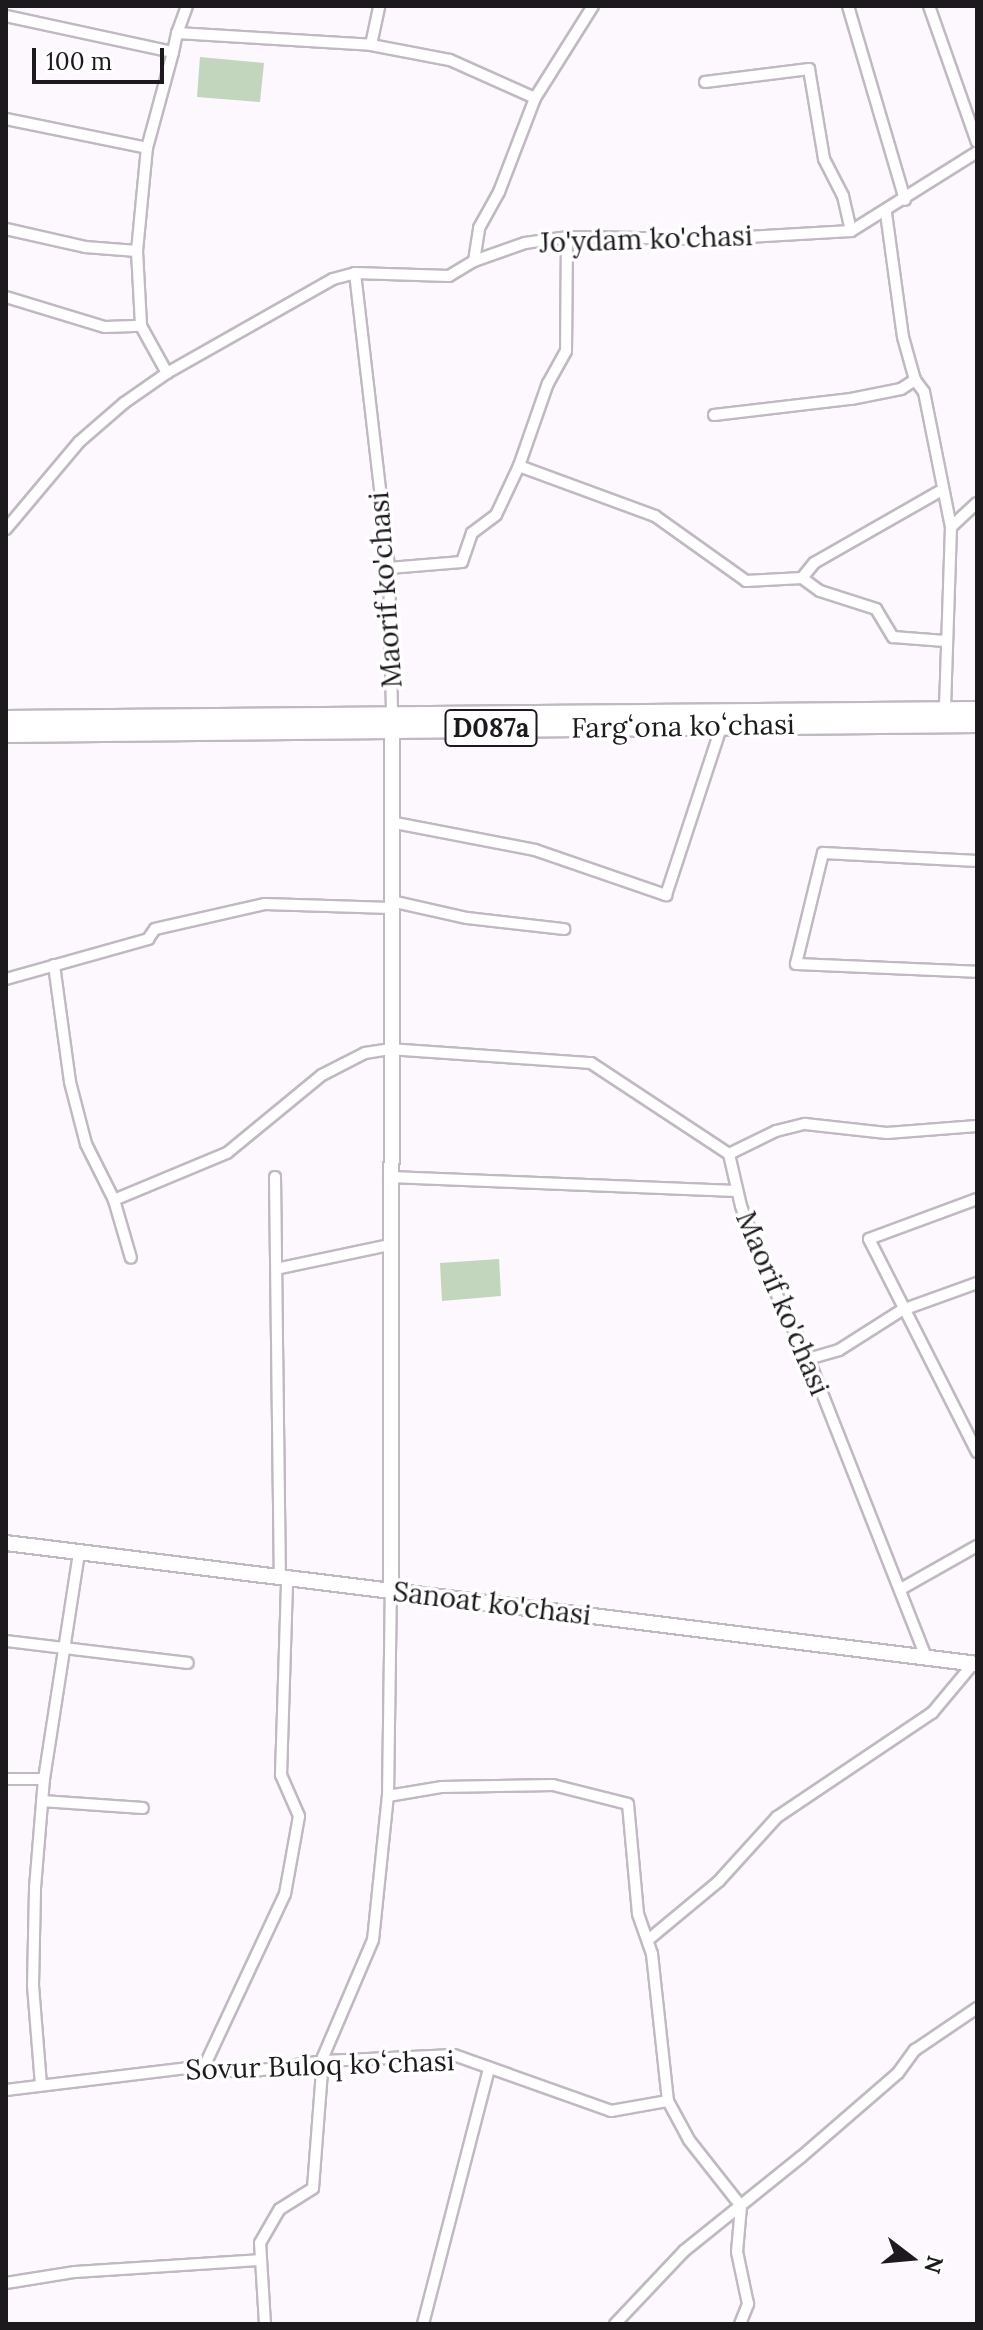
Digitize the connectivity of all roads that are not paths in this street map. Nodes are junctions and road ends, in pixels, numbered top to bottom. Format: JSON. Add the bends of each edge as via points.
{"nodes":[{"id":1,"x":187,"y":6,"type":"edge"},
{"id":2,"x":379,"y":6,"type":"edge"},
{"id":3,"x":593,"y":6,"type":"edge"},
{"id":4,"x":848,"y":6,"type":"edge"},
{"id":5,"x":929,"y":6,"type":"edge"},
{"id":6,"x":6,"y":16,"type":"edge"},
{"id":7,"x":177,"y":33,"type":"junction"},
{"id":8,"x":371,"y":45,"type":"junction"},
{"id":9,"x":173,"y":52,"type":"junction"},
{"id":10,"x":705,"y":82,"type":"dead end"},
{"id":11,"x":535,"y":98,"type":"junction"},
{"id":12,"x":6,"y":119,"type":"edge"},
{"id":13,"x":977,"y":142,"type":"edge"},
{"id":14,"x":147,"y":148,"type":"junction"},
{"id":15,"x":977,"y":152,"type":"edge"},
{"id":16,"x":905,"y":200,"type":"junction"},
{"id":17,"x":886,"y":213,"type":"junction"},
{"id":18,"x":6,"y":229,"type":"edge"},
{"id":19,"x":851,"y":231,"type":"junction"},
{"id":20,"x":567,"y":237,"type":"junction"},
{"id":21,"x":137,"y":251,"type":"junction"},
{"id":22,"x":474,"y":261,"type":"junction"},
{"id":23,"x":355,"y":273,"type":"junction"},
{"id":24,"x":6,"y":297,"type":"edge"},
{"id":25,"x":141,"y":326,"type":"junction"},
{"id":26,"x":167,"y":373,"type":"junction"},
{"id":27,"x":915,"y":380,"type":"junction"},
{"id":28,"x":714,"y":415,"type":"dead end"},
{"id":29,"x":519,"y":466,"type":"junction"},
{"id":30,"x":940,"y":491,"type":"junction"},
{"id":31,"x":977,"y":503,"type":"edge"},
{"id":32,"x":951,"y":527,"type":"junction"},
{"id":33,"x":6,"y":529,"type":"edge"},
{"id":34,"x":389,"y":568,"type":"junction"},
{"id":35,"x":802,"y":578,"type":"junction"},
{"id":36,"x":945,"y":641,"type":"junction"},
{"id":37,"x":945,"y":710,"type":"junction"},
{"id":38,"x":977,"y":710,"type":"edge"},
{"id":39,"x":6,"y":719,"type":"edge"},
{"id":40,"x":392,"y":722,"type":"junction"},
{"id":41,"x":977,"y":724,"type":"edge"},
{"id":42,"x":722,"y":725,"type":"junction"},
{"id":43,"x":6,"y":734,"type":"edge"},
{"id":44,"x":390,"y":822,"type":"junction"},
{"id":45,"x":977,"y":861,"type":"edge"},
{"id":46,"x":391,"y":905,"type":"junction"},
{"id":47,"x":564,"y":929,"type":"dead end"},
{"id":48,"x":54,"y":965,"type":"junction"},
{"id":49,"x":977,"y":972,"type":"edge"},
{"id":50,"x":6,"y":979,"type":"edge"},
{"id":51,"x":390,"y":1049,"type":"junction"},
{"id":52,"x":977,"y":1126,"type":"edge"},
{"id":53,"x":729,"y":1154,"type":"junction"},
{"id":54,"x":275,"y":1177,"type":"dead end"},
{"id":55,"x":389,"y":1177,"type":"junction"},
{"id":56,"x":737,"y":1191,"type":"junction"},
{"id":57,"x":977,"y":1199,"type":"edge"},
{"id":58,"x":114,"y":1200,"type":"junction"},
{"id":59,"x":389,"y":1245,"type":"junction"},
{"id":60,"x":131,"y":1258,"type":"dead end"},
{"id":61,"x":280,"y":1268,"type":"junction"},
{"id":62,"x":977,"y":1283,"type":"edge"},
{"id":63,"x":902,"y":1310,"type":"junction"},
{"id":64,"x":808,"y":1359,"type":"junction"},
{"id":65,"x":977,"y":1452,"type":"edge"},
{"id":66,"x":6,"y":1543,"type":"edge"},
{"id":67,"x":977,"y":1546,"type":"edge"},
{"id":68,"x":79,"y":1553,"type":"junction"},
{"id":69,"x":284,"y":1579,"type":"junction"},
{"id":70,"x":901,"y":1589,"type":"junction"},
{"id":71,"x":391,"y":1590,"type":"junction"},
{"id":72,"x":6,"y":1641,"type":"edge"},
{"id":73,"x":63,"y":1649,"type":"junction"},
{"id":74,"x":927,"y":1659,"type":"junction"},
{"id":75,"x":188,"y":1663,"type":"dead end"},
{"id":76,"x":975,"y":1664,"type":"edge"},
{"id":77,"x":6,"y":1779,"type":"edge"},
{"id":78,"x":44,"y":1779,"type":"junction"},
{"id":79,"x":388,"y":1796,"type":"junction"},
{"id":80,"x":42,"y":1801,"type":"junction"},
{"id":81,"x":143,"y":1808,"type":"dead end"},
{"id":82,"x":648,"y":1940,"type":"junction"},
{"id":83,"x":977,"y":2008,"type":"edge"},
{"id":84,"x":324,"y":2061,"type":"junction"},
{"id":85,"x":489,"y":2068,"type":"junction"},
{"id":86,"x":203,"y":2069,"type":"junction"},
{"id":87,"x":41,"y":2085,"type":"junction"},
{"id":88,"x":6,"y":2090,"type":"edge"},
{"id":89,"x":668,"y":2101,"type":"junction"},
{"id":90,"x":741,"y":2206,"type":"junction"},
{"id":91,"x":259,"y":2260,"type":"junction"},
{"id":92,"x":6,"y":2283,"type":"edge"},
{"id":93,"x":265,"y":2324,"type":"edge"},
{"id":94,"x":423,"y":2324,"type":"edge"},
{"id":95,"x":615,"y":2324,"type":"edge"},
{"id":96,"x":740,"y":2324,"type":"edge"}],
"edges":[{"from":1,"to":7,"type":"street"},
{"from":2,"to":8,"type":"street"},
{"from":3,"to":11,"type":"street"},
{"from":4,"to":16,"type":"street"},
{"from":5,"to":13,"type":"street"},
{"from":6,"to":9,"type":"street"},
{"from":7,"to":8,"type":"street"},
{"from":7,"to":9,"type":"street"},
{"from":8,"to":11,"type":"street","via":[[450,60]]},
{"from":9,"to":14,"type":"street"},
{"from":10,"to":19,"type":"street","via":[[809,69],[824,159],[843,196]]},
{"from":11,"to":22,"type":"street","via":[[499,192],[479,228]]},
{"from":12,"to":14,"type":"street"},
{"from":14,"to":21,"type":"street"},
{"from":15,"to":16,"type":"street","name":"Jo'ydam ko'chasi"},
{"from":16,"to":17,"type":"street","name":"Jo'ydam ko'chasi"},
{"from":17,"to":19,"type":"street","name":"Jo'ydam ko'chasi"},
{"from":17,"to":27,"type":"street","via":[[903,337]]},
{"from":18,"to":21,"type":"street","via":[[85,247]]},
{"from":19,"to":20,"type":"street","name":"Jo'ydam ko'chasi","via":[[713,239]]},
{"from":20,"to":22,"type":"street","name":"Jo'ydam ko'chasi","via":[[525,243]]},
{"from":20,"to":29,"type":"street","via":[[566,351],[548,383]]},
{"from":21,"to":25,"type":"street"},
{"from":22,"to":23,"type":"street","name":"Jo'ydam ko'chasi","via":[[449,276]]},
{"from":23,"to":26,"type":"street","name":"Jo'ydam ko'chasi","via":[[310,289]]},
{"from":23,"to":34,"type":"street","name":"Maorif ko'chasi"},
{"from":24,"to":25,"type":"street","via":[[105,327]]},
{"from":25,"to":26,"type":"street"},
{"from":26,"to":33,"type":"street","name":"Jo'ydam ko'chasi","via":[[79,442]]},
{"from":27,"to":28,"type":"street","via":[[901,389],[851,399]]},
{"from":27,"to":30,"type":"street","via":[[924,392]]},
{"from":29,"to":34,"type":"street","via":[[496,515],[472,533],[462,562]]},
{"from":29,"to":35,"type":"street","via":[[655,516],[739,578]]},
{"from":30,"to":32,"type":"street"},
{"from":30,"to":35,"type":"street","via":[[814,563]]},
{"from":31,"to":32,"type":"street"},
{"from":32,"to":36,"type":"street"},
{"from":34,"to":40,"type":"street","name":"Maorif ko'chasi"},
{"from":35,"to":36,"type":"street","via":[[820,591],[876,609],[893,637]]},
{"from":36,"to":37,"type":"street"},
{"from":37,"to":38,"type":"main road","name":"Fargʻona koʻchasi","number":"D087a"},
{"from":37,"to":40,"type":"main road","name":"Fargʻona koʻchasi","number":"D087a"},
{"from":39,"to":40,"type":"main road","name":"Fargʻona koʻchasi","number":"D087a"},
{"from":40,"to":42,"type":"main road","name":"Fargʻona koʻchasi","number":"D087a"},
{"from":40,"to":43,"type":"main road","name":"Fargʻona koʻchasi","number":"D087a"},
{"from":40,"to":44,"type":"main road","name":"Maorif ko'chasi"},
{"from":41,"to":42,"type":"main road","name":"Fargʻona koʻchasi","number":"D087a"},
{"from":42,"to":44,"type":"street","via":[[666,895],[535,850]]},
{"from":44,"to":46,"type":"main road","name":"Maorif ko'chasi"},
{"from":45,"to":49,"type":"street","via":[[823,853],[796,964]]},
{"from":46,"to":47,"type":"street"},
{"from":46,"to":48,"type":"street","via":[[265,904],[155,929],[148,939]]},
{"from":46,"to":51,"type":"main road","name":"Maorif ko'chasi"},
{"from":48,"to":50,"type":"street"},
{"from":48,"to":58,"type":"street","via":[[73,1095],[86,1144]]},
{"from":51,"to":53,"type":"street","via":[[591,1063]]},
{"from":51,"to":55,"type":"main road","name":"Maorif ko'chasi"},
{"from":51,"to":58,"type":"street","via":[[335,1066],[227,1153]]},
{"from":52,"to":53,"type":"street","via":[[887,1133],[805,1124],[776,1131]]},
{"from":53,"to":56,"type":"street","name":"Maorif ko'chasi"},
{"from":54,"to":61,"type":"street"},
{"from":55,"to":56,"type":"street"},
{"from":55,"to":59,"type":"main road","name":"Maorif ko'chasi"},
{"from":56,"to":64,"type":"street","name":"Maorif ko'chasi","via":[[765,1270]]},
{"from":57,"to":63,"type":"street","via":[[869,1239]]},
{"from":58,"to":60,"type":"street"},
{"from":59,"to":61,"type":"street"},
{"from":59,"to":71,"type":"main road","name":"Maorif ko'chasi"},
{"from":61,"to":69,"type":"street"},
{"from":62,"to":63,"type":"street"},
{"from":63,"to":64,"type":"street","via":[[839,1350]]},
{"from":63,"to":65,"type":"street"},
{"from":64,"to":70,"type":"street","name":"Maorif ko'chasi"},
{"from":66,"to":68,"type":"main road","name":"Sanoat ko'chasi"},
{"from":67,"to":70,"type":"street"},
{"from":68,"to":69,"type":"main road","name":"Sanoat ko'chasi"},
{"from":68,"to":73,"type":"street"},
{"from":69,"to":71,"type":"main road","name":"Sanoat ko'chasi"},
{"from":69,"to":86,"type":"street","via":[[281,1775],[299,1816],[285,1894]]},
{"from":70,"to":74,"type":"street","name":"Maorif ko'chasi"},
{"from":71,"to":74,"type":"main road","name":"Sanoat ko'chasi"},
{"from":71,"to":79,"type":"street"},
{"from":72,"to":73,"type":"street"},
{"from":73,"to":75,"type":"street"},
{"from":73,"to":78,"type":"street"},
{"from":74,"to":76,"type":"main road","name":"Sanoat ko'chasi"},
{"from":76,"to":82,"type":"street","via":[[932,1713],[777,1817],[719,1881]]},
{"from":77,"to":78,"type":"street"},
{"from":78,"to":80,"type":"street"},
{"from":79,"to":82,"type":"street","via":[[442,1787],[553,1785],[628,1804],[638,1914]]},
{"from":79,"to":84,"type":"street","via":[[373,1940]]},
{"from":80,"to":81,"type":"street"},
{"from":80,"to":87,"type":"street","via":[[33,1985]]},
{"from":82,"to":89,"type":"street"},
{"from":83,"to":90,"type":"street","via":[[915,2050],[898,2073]]},
{"from":84,"to":85,"type":"street","name":"Sovur Buloq koʻchasi","via":[[454,2055]]},
{"from":84,"to":86,"type":"street","name":"Sovur Buloq koʻchasi","via":[[247,2072]]},
{"from":84,"to":91,"type":"street","via":[[313,2188],[280,2209],[265,2230]]},
{"from":85,"to":89,"type":"street","name":"Sovur Buloq koʻchasi","via":[[611,2111]]},
{"from":85,"to":94,"type":"street"},
{"from":86,"to":87,"type":"street","name":"Sovur Buloq koʻchasi"},
{"from":87,"to":88,"type":"street","name":"Sovur Buloq koʻchasi"},
{"from":89,"to":90,"type":"street","via":[[689,2140]]},
{"from":90,"to":95,"type":"street","via":[[684,2251]]},
{"from":90,"to":96,"type":"street","via":[[737,2252],[748,2304]]},
{"from":91,"to":92,"type":"street","via":[[75,2272]]},
{"from":91,"to":93,"type":"street"}]}
